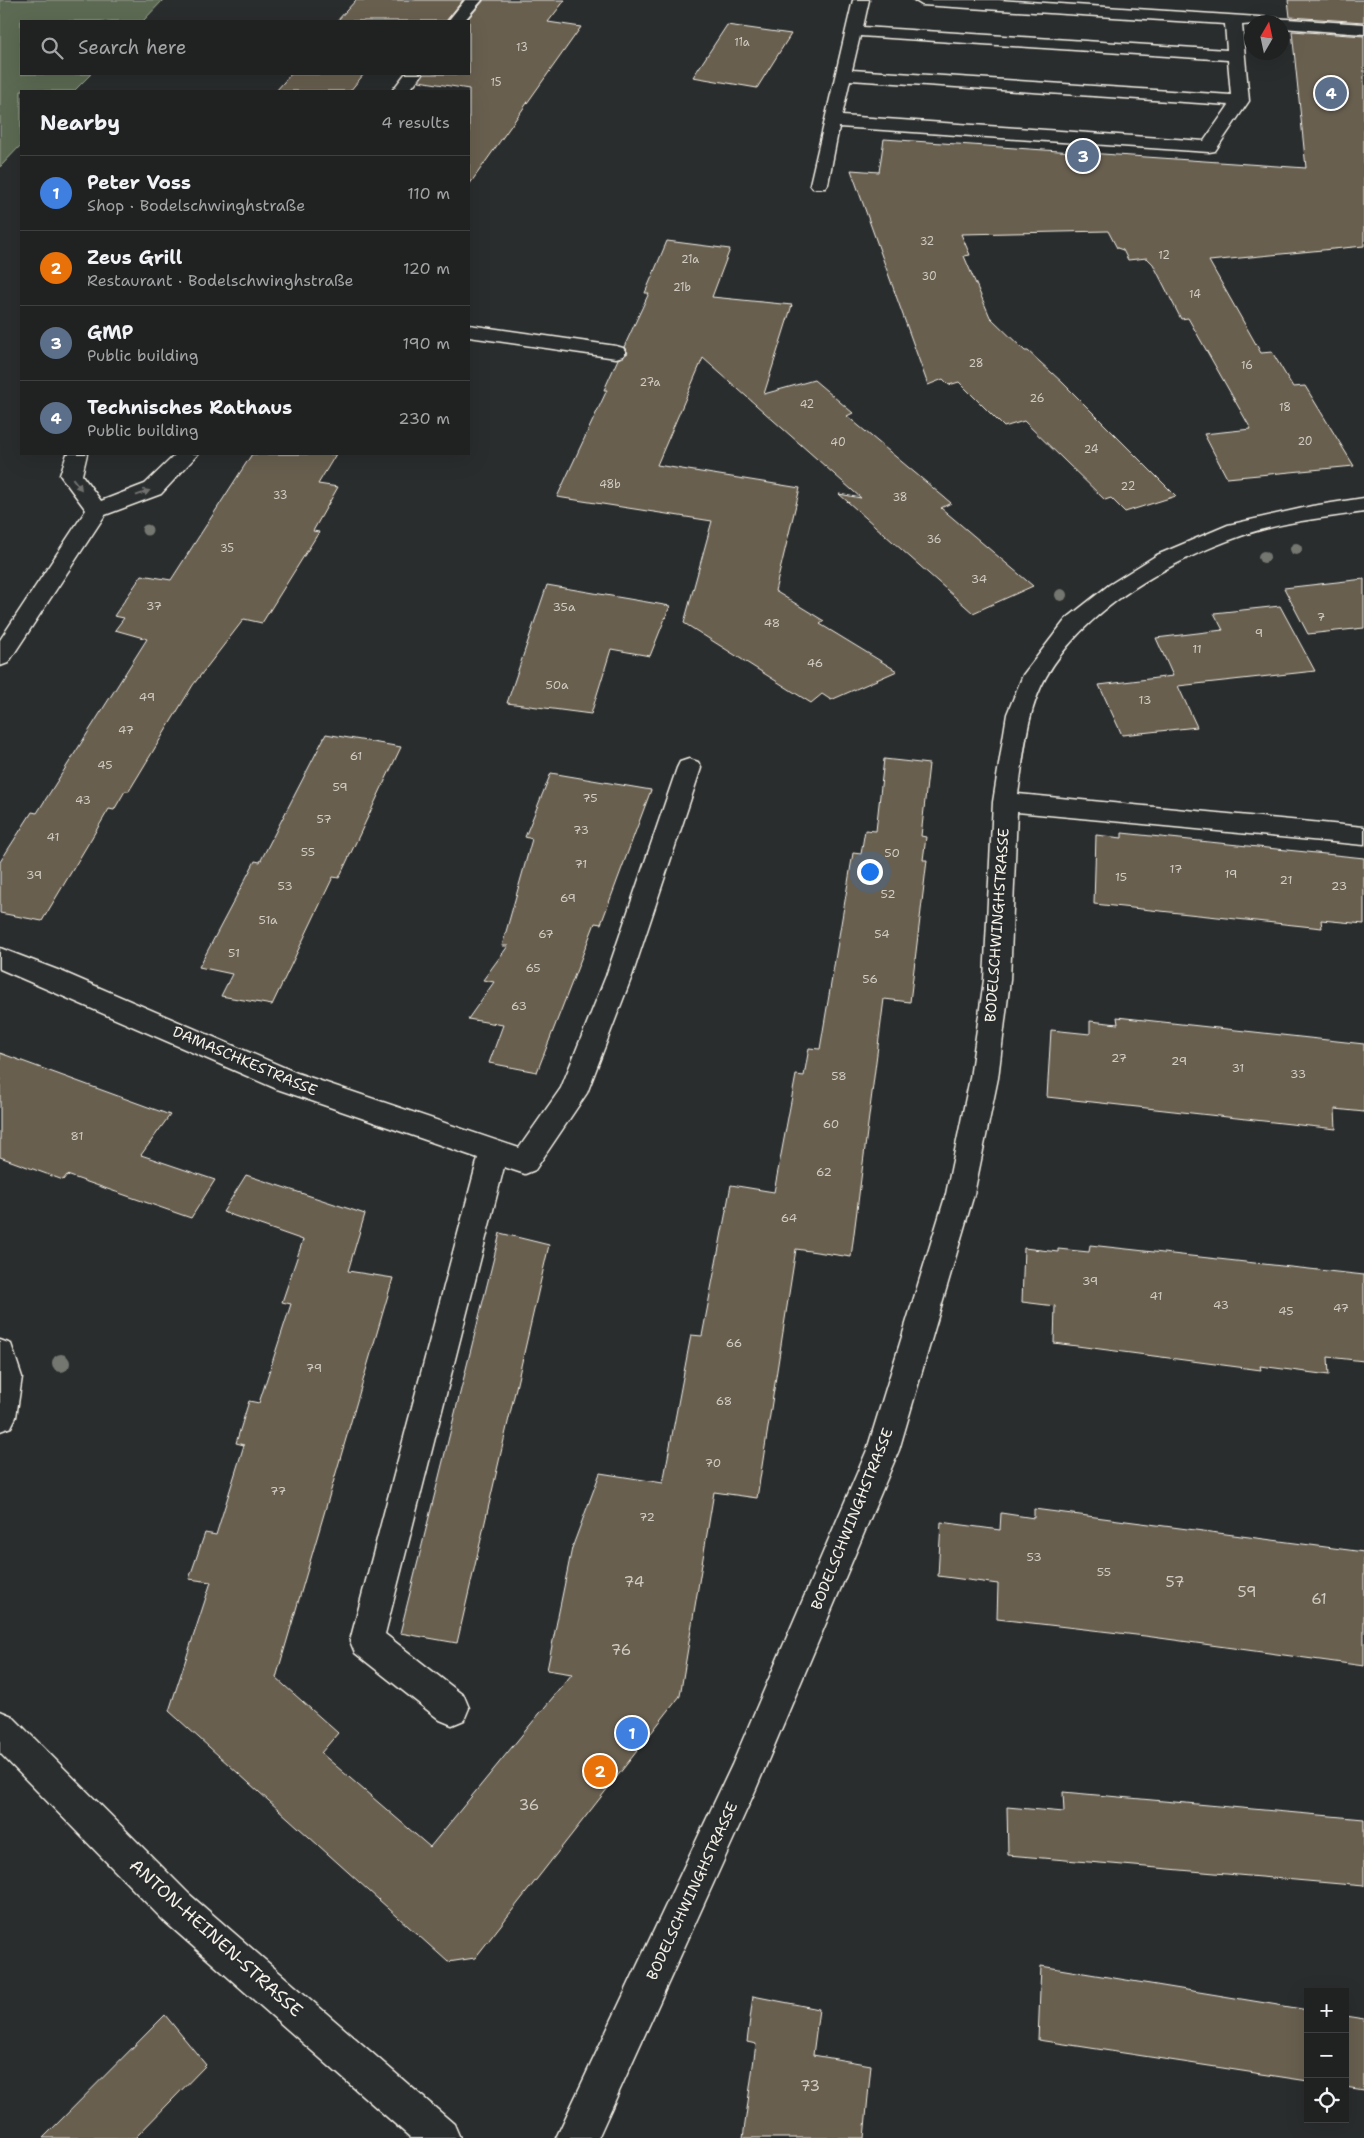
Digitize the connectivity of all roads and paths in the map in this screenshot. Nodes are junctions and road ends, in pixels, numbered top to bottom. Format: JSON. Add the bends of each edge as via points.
{"nodes":[{"id":1,"x":474,"y":0,"type":"edge"},
{"id":2,"x":861,"y":0,"type":"edge"},
{"id":3,"x":922,"y":0,"type":"edge"},
{"id":4,"x":457,"y":20,"type":"edge"},
{"id":5,"x":1233,"y":20,"type":"junction"},
{"id":6,"x":1244,"y":21,"type":"edge"},
{"id":7,"x":1289,"y":24,"type":"edge"},
{"id":8,"x":1364,"y":29,"type":"edge"},
{"id":9,"x":854,"y":31,"type":"junction"},
{"id":10,"x":1236,"y":56,"type":"junction"},
{"id":11,"x":413,"y":75,"type":"edge"},
{"id":12,"x":845,"y":75,"type":"junction"},
{"id":13,"x":401,"y":90,"type":"edge"},
{"id":14,"x":1240,"y":101,"type":"junction"},
{"id":15,"x":832,"y":121,"type":"junction"},
{"id":16,"x":819,"y":184,"type":"dead end"},
{"id":17,"x":470,"y":331,"type":"edge"},
{"id":18,"x":616,"y":352,"type":"dead end"},
{"id":19,"x":77,"y":455,"type":"edge"},
{"id":20,"x":187,"y":455,"type":"edge"},
{"id":21,"x":1364,"y":505,"type":"edge"},
{"id":22,"x":98,"y":510,"type":"junction"},
{"id":23,"x":0,"y":658,"type":"edge"},
{"id":24,"x":689,"y":768,"type":"dead end"},
{"id":25,"x":1005,"y":802,"type":"junction"},
{"id":26,"x":1364,"y":836,"type":"edge"},
{"id":27,"x":0,"y":958,"type":"edge"},
{"id":28,"x":494,"y":1152,"type":"junction"},
{"id":29,"x":0,"y":1354,"type":"edge"},
{"id":30,"x":0,"y":1417,"type":"edge"},
{"id":31,"x":452,"y":1708,"type":"dead end"},
{"id":32,"x":0,"y":1728,"type":"edge"},
{"id":33,"x":440,"y":2138,"type":"edge"},
{"id":34,"x":576,"y":2138,"type":"edge"}],
"edges":[{"from":1,"to":4,"type":"street"},
{"from":2,"to":9,"type":"street"},
{"from":3,"to":5,"type":"street"},
{"from":5,"to":6,"type":"street"},
{"from":5,"to":10,"type":"street"},
{"from":7,"to":8,"type":"street"},
{"from":9,"to":10,"type":"street"},
{"from":9,"to":12,"type":"street"},
{"from":10,"to":14,"type":"street"},
{"from":11,"to":13,"type":"street"},
{"from":12,"to":14,"type":"street"},
{"from":12,"to":15,"type":"street"},
{"from":14,"to":15,"type":"street","via":[[1209,147]]},
{"from":15,"to":16,"type":"street"},
{"from":17,"to":18,"type":"street"},
{"from":19,"to":22,"type":"street","one_way":true,"via":[[71,475]]},
{"from":22,"to":20,"type":"street","one_way":true,"via":[[153,489]]},
{"from":21,"to":25,"type":"street","name":"BODELSCHWINGHSTRASSE","via":[[1236,530],[1165,560],[1117,590],[1074,624],[1035,675],[1019,714]]},
{"from":22,"to":23,"type":"street"},
{"from":24,"to":28,"type":"street","name":"DAMASCHKESTRASSE","via":[[619,976],[573,1093],[524,1162]]},
{"from":25,"to":26,"type":"street"},
{"from":25,"to":34,"type":"street","name":"BODELSCHWINGHSTRASSE","via":[[997,980],[984,1078],[960,1194],[883,1450],[744,1777]]},
{"from":27,"to":28,"type":"street","name":"DAMASCHKESTRASSE","via":[[287,1081]]},
{"from":28,"to":31,"type":"street","via":[[367,1641]]},
{"from":29,"to":30,"type":"street","via":[[6,1377]]},
{"from":32,"to":33,"type":"street","name":"ANTON-HEINEN-STRASSE","via":[[176,1906]]}]}
